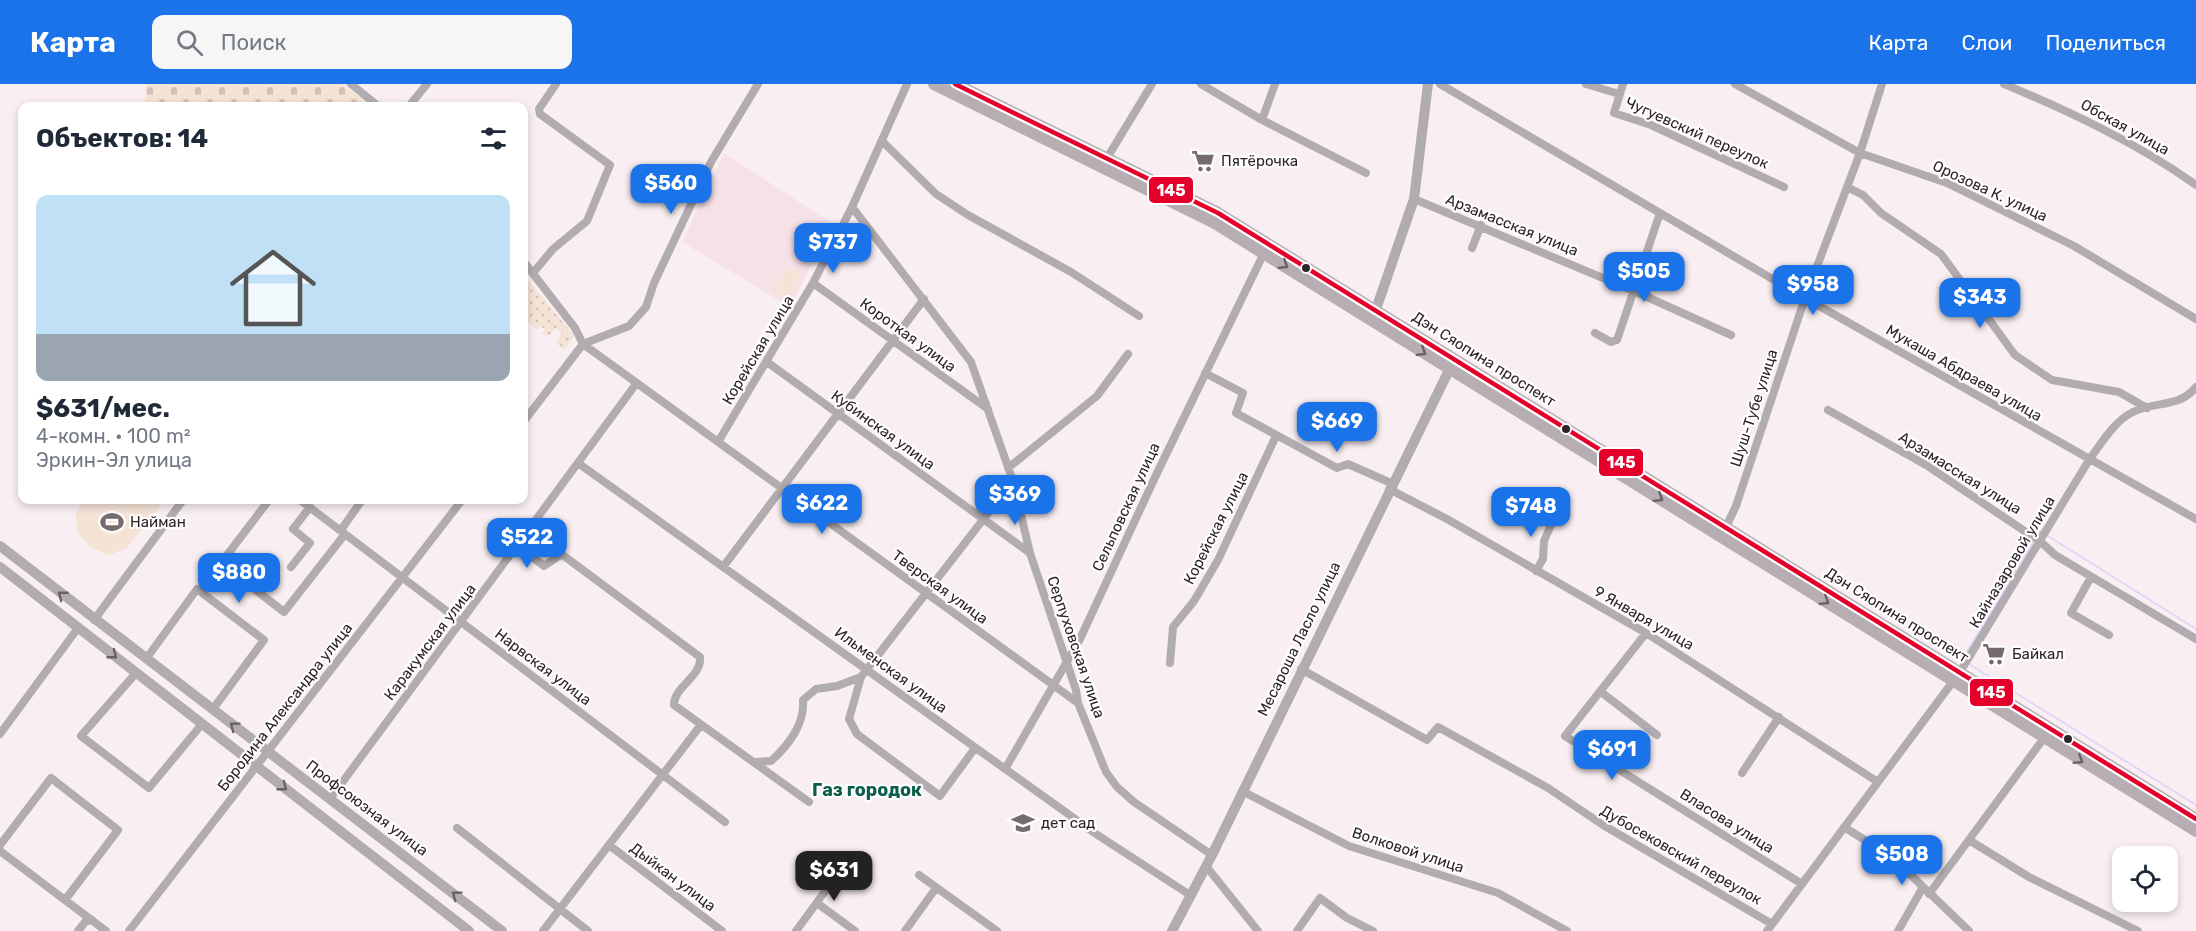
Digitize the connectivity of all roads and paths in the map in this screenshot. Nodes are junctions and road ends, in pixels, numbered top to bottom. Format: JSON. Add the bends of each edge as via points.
{"nodes":[{"id":1,"x":351,"y":84,"type":"edge"},
{"id":2,"x":427,"y":84,"type":"edge"},
{"id":3,"x":556,"y":84,"type":"edge"},
{"id":4,"x":758,"y":84,"type":"edge"},
{"id":5,"x":907,"y":84,"type":"edge"},
{"id":6,"x":934,"y":84,"type":"edge"},
{"id":7,"x":956,"y":84,"type":"edge"},
{"id":8,"x":1152,"y":84,"type":"edge"},
{"id":9,"x":1201,"y":84,"type":"edge"},
{"id":10,"x":1275,"y":84,"type":"edge"},
{"id":11,"x":1428,"y":84,"type":"edge"},
{"id":12,"x":1440,"y":84,"type":"edge"},
{"id":13,"x":1586,"y":84,"type":"edge"},
{"id":14,"x":1623,"y":84,"type":"edge"},
{"id":15,"x":1734,"y":84,"type":"edge"},
{"id":16,"x":1882,"y":84,"type":"edge"},
{"id":17,"x":2004,"y":84,"type":"edge"},
{"id":18,"x":1619,"y":94,"type":"junction"},
{"id":19,"x":373,"y":102,"type":"edge"},
{"id":20,"x":411,"y":102,"type":"edge"},
{"id":21,"x":1262,"y":120,"type":"junction"},
{"id":22,"x":882,"y":141,"type":"junction"},
{"id":23,"x":1860,"y":153,"type":"junction"},
{"id":24,"x":1105,"y":162,"type":"junction"},
{"id":25,"x":1366,"y":173,"type":"dead end"},
{"id":26,"x":2196,"y":185,"type":"edge"},
{"id":27,"x":1784,"y":187,"type":"dead end"},
{"id":28,"x":1847,"y":187,"type":"junction"},
{"id":29,"x":1414,"y":200,"type":"junction"},
{"id":30,"x":852,"y":207,"type":"junction"},
{"id":31,"x":1660,"y":213,"type":"junction"},
{"id":32,"x":1480,"y":225,"type":"junction"},
{"id":33,"x":1472,"y":248,"type":"dead end"},
{"id":34,"x":1264,"y":253,"type":"junction"},
{"id":35,"x":528,"y":267,"type":"edge"},
{"id":36,"x":533,"y":273,"type":"junction"},
{"id":37,"x":813,"y":283,"type":"junction"},
{"id":38,"x":1634,"y":291,"type":"junction"},
{"id":39,"x":1805,"y":298,"type":"junction"},
{"id":40,"x":924,"y":299,"type":"junction"},
{"id":41,"x":1374,"y":315,"type":"junction"},
{"id":42,"x":1138,"y":316,"type":"dead end"},
{"id":43,"x":2196,"y":319,"type":"edge"},
{"id":44,"x":1595,"y":333,"type":"dead end"},
{"id":45,"x":1731,"y":335,"type":"dead end"},
{"id":46,"x":892,"y":341,"type":"junction"},
{"id":47,"x":583,"y":344,"type":"junction"},
{"id":48,"x":1128,"y":354,"type":"dead end"},
{"id":49,"x":767,"y":362,"type":"junction"},
{"id":50,"x":1451,"y":364,"type":"junction"},
{"id":51,"x":1205,"y":373,"type":"junction"},
{"id":52,"x":636,"y":384,"type":"junction"},
{"id":53,"x":2196,"y":387,"type":"edge"},
{"id":54,"x":2147,"y":408,"type":"junction"},
{"id":55,"x":988,"y":409,"type":"junction"},
{"id":56,"x":1828,"y":410,"type":"dead end"},
{"id":57,"x":838,"y":414,"type":"junction"},
{"id":58,"x":528,"y":416,"type":"edge"},
{"id":59,"x":1276,"y":435,"type":"junction"},
{"id":60,"x":718,"y":442,"type":"junction"},
{"id":61,"x":2089,"y":460,"type":"junction"},
{"id":62,"x":578,"y":463,"type":"junction"},
{"id":63,"x":1008,"y":468,"type":"junction"},
{"id":64,"x":1013,"y":482,"type":"junction"},
{"id":65,"x":1390,"y":486,"type":"junction"},
{"id":66,"x":782,"y":489,"type":"junction"},
{"id":67,"x":180,"y":504,"type":"edge"},
{"id":68,"x":266,"y":504,"type":"edge"},
{"id":69,"x":306,"y":504,"type":"edge"},
{"id":70,"x":360,"y":504,"type":"edge"},
{"id":71,"x":459,"y":504,"type":"edge"},
{"id":72,"x":310,"y":507,"type":"junction"},
{"id":73,"x":1554,"y":518,"type":"dead end"},
{"id":74,"x":984,"y":519,"type":"junction"},
{"id":75,"x":2196,"y":519,"type":"edge"},
{"id":76,"x":343,"y":532,"type":"junction"},
{"id":77,"x":1724,"y":532,"type":"junction"},
{"id":78,"x":2041,"y":542,"type":"junction"},
{"id":79,"x":0,"y":546,"type":"edge"},
{"id":80,"x":518,"y":546,"type":"junction"},
{"id":81,"x":1030,"y":553,"type":"junction"},
{"id":82,"x":0,"y":567,"type":"edge"},
{"id":83,"x":291,"y":567,"type":"dead end"},
{"id":84,"x":723,"y":567,"type":"junction"},
{"id":85,"x":1536,"y":571,"type":"junction"},
{"id":86,"x":402,"y":577,"type":"junction"},
{"id":87,"x":2091,"y":577,"type":"junction"},
{"id":88,"x":926,"y":594,"type":"junction"},
{"id":89,"x":94,"y":620,"type":"junction"},
{"id":90,"x":462,"y":622,"type":"junction"},
{"id":91,"x":78,"y":628,"type":"junction"},
{"id":92,"x":1646,"y":633,"type":"junction"},
{"id":93,"x":2109,"y":635,"type":"dead end"},
{"id":94,"x":2196,"y":639,"type":"edge"},
{"id":95,"x":146,"y":659,"type":"junction"},
{"id":96,"x":1066,"y":662,"type":"junction"},
{"id":97,"x":1170,"y":663,"type":"dead end"},
{"id":98,"x":1301,"y":669,"type":"junction"},
{"id":99,"x":136,"y":673,"type":"junction"},
{"id":100,"x":865,"y":674,"type":"junction"},
{"id":101,"x":1957,"y":676,"type":"junction"},
{"id":102,"x":1054,"y":685,"type":"junction"},
{"id":103,"x":1600,"y":692,"type":"junction"},
{"id":104,"x":1078,"y":703,"type":"junction"},
{"id":105,"x":213,"y":709,"type":"junction"},
{"id":106,"x":1779,"y":717,"type":"junction"},
{"id":107,"x":202,"y":724,"type":"junction"},
{"id":108,"x":700,"y":726,"type":"junction"},
{"id":109,"x":0,"y":734,"type":"edge"},
{"id":110,"x":1657,"y":735,"type":"dead end"},
{"id":111,"x":2044,"y":738,"type":"junction"},
{"id":112,"x":975,"y":748,"type":"junction"},
{"id":113,"x":269,"y":752,"type":"junction"},
{"id":114,"x":754,"y":761,"type":"junction"},
{"id":115,"x":257,"y":767,"type":"junction"},
{"id":116,"x":1005,"y":769,"type":"junction"},
{"id":117,"x":1742,"y":773,"type":"dead end"},
{"id":118,"x":662,"y":774,"type":"junction"},
{"id":119,"x":2119,"y":778,"type":"junction"},
{"id":120,"x":1878,"y":782,"type":"junction"},
{"id":121,"x":1242,"y":791,"type":"junction"},
{"id":122,"x":330,"y":799,"type":"junction"},
{"id":123,"x":809,"y":802,"type":"dead end"},
{"id":124,"x":2196,"y":819,"type":"edge"},
{"id":125,"x":725,"y":822,"type":"dead end"},
{"id":126,"x":1844,"y":827,"type":"junction"},
{"id":127,"x":457,"y":828,"type":"dead end"},
{"id":128,"x":2196,"y":831,"type":"edge"},
{"id":129,"x":1969,"y":840,"type":"junction"},
{"id":130,"x":0,"y":845,"type":"edge"},
{"id":131,"x":609,"y":845,"type":"junction"},
{"id":132,"x":0,"y":851,"type":"edge"},
{"id":133,"x":1212,"y":855,"type":"junction"},
{"id":134,"x":850,"y":857,"type":"dead end"},
{"id":135,"x":1206,"y":866,"type":"junction"},
{"id":136,"x":919,"y":875,"type":"dead end"},
{"id":137,"x":1802,"y":884,"type":"junction"},
{"id":138,"x":936,"y":888,"type":"junction"},
{"id":139,"x":1926,"y":891,"type":"junction"},
{"id":140,"x":1190,"y":895,"type":"junction"},
{"id":141,"x":65,"y":900,"type":"junction"},
{"id":142,"x":817,"y":903,"type":"junction"},
{"id":143,"x":559,"y":909,"type":"junction"},
{"id":144,"x":92,"y":920,"type":"junction"},
{"id":145,"x":1770,"y":927,"type":"edge"},
{"id":146,"x":78,"y":931,"type":"edge"},
{"id":147,"x":106,"y":931,"type":"edge"},
{"id":148,"x":129,"y":931,"type":"edge"},
{"id":149,"x":469,"y":931,"type":"edge"},
{"id":150,"x":502,"y":931,"type":"edge"},
{"id":151,"x":543,"y":931,"type":"edge"},
{"id":152,"x":588,"y":931,"type":"edge"},
{"id":153,"x":722,"y":931,"type":"edge"},
{"id":154,"x":796,"y":931,"type":"edge"},
{"id":155,"x":855,"y":931,"type":"edge"},
{"id":156,"x":905,"y":931,"type":"edge"},
{"id":157,"x":997,"y":931,"type":"edge"},
{"id":158,"x":1172,"y":931,"type":"edge"},
{"id":159,"x":1258,"y":931,"type":"edge"},
{"id":160,"x":1297,"y":931,"type":"edge"},
{"id":161,"x":1372,"y":931,"type":"edge"},
{"id":162,"x":1567,"y":931,"type":"edge"},
{"id":163,"x":1898,"y":931,"type":"edge"},
{"id":164,"x":1969,"y":931,"type":"edge"},
{"id":165,"x":2138,"y":931,"type":"edge"}],
"edges":[{"from":1,"to":19,"type":"street"},
{"from":2,"to":20,"type":"street"},
{"from":3,"to":36,"type":"street","via":[[539,109],[540,114],[610,165],[587,221],[553,249]]},
{"from":4,"to":47,"type":"street","via":[[711,162],[646,307],[628,326]]},
{"from":5,"to":22,"type":"street","name":"Корейская улица"},
{"from":6,"to":24,"type":"main road","name":"Дэн Сяопина проспект"},
{"from":7,"to":24,"type":"main road","name":"Дэн Сяопина проспект"},
{"from":8,"to":24,"type":"street"},
{"from":9,"to":21,"type":"street"},
{"from":10,"to":21,"type":"street"},
{"from":11,"to":29,"type":"street"},
{"from":12,"to":31,"type":"street","name":"Мукаша Абдраева улица"},
{"from":13,"to":18,"type":"street","name":"Чугуевский переулок"},
{"from":14,"to":18,"type":"street","name":"Чугуевский переулок"},
{"from":15,"to":23,"type":"street","name":"Орозова К. улица"},
{"from":16,"to":23,"type":"street","name":"Шуш-Тубе улица"},
{"from":17,"to":26,"type":"street","name":"Обская улица","via":[[2066,109]]},
{"from":18,"to":27,"type":"street","name":"Чугуевский переулок","via":[[1614,113],[1651,125]]},
{"from":21,"to":25,"type":"street"},
{"from":22,"to":30,"type":"street","name":"Корейская улица"},
{"from":22,"to":42,"type":"street","via":[[936,194],[1071,272]]},
{"from":23,"to":28,"type":"street","name":"Шуш-Тубе улица"},
{"from":23,"to":43,"type":"street","name":"Орозова К. улица","via":[[1947,183],[2063,240]]},
{"from":24,"to":34,"type":"main road","name":"Дэн Сяопина проспект"},
{"from":24,"to":41,"type":"main road","name":"Дэн Сяопина проспект","via":[[1200,203]]},
{"from":28,"to":39,"type":"street","name":"Шуш-Тубе улица"},
{"from":28,"to":54,"type":"street","via":[[1941,254],[2015,355],[2052,380],[2119,392]]},
{"from":29,"to":32,"type":"street","name":"Арзамасская улица"},
{"from":29,"to":41,"type":"street"},
{"from":30,"to":37,"type":"street","name":"Корейская улица"},
{"from":30,"to":40,"type":"street","name":"Серпуховская улица"},
{"from":31,"to":38,"type":"street"},
{"from":31,"to":39,"type":"street","name":"Мукаша Абдраева улица"},
{"from":32,"to":33,"type":"street"},
{"from":32,"to":38,"type":"street","name":"Арзамасская улица"},
{"from":34,"to":41,"type":"main road","name":"Дэн Сяопина проспект","one_way":true},
{"from":34,"to":51,"type":"street","name":"Сельповская улица"},
{"from":35,"to":36,"type":"street"},
{"from":36,"to":47,"type":"street"},
{"from":37,"to":46,"type":"street","name":"Короткая улица"},
{"from":37,"to":49,"type":"street","name":"Корейская улица"},
{"from":38,"to":44,"type":"street","via":[[1617,340],[1611,342]]},
{"from":38,"to":45,"type":"street","name":"Арзамасская улица"},
{"from":39,"to":61,"type":"street","name":"Мукаша Абдраева улица"},
{"from":39,"to":77,"type":"street","name":"Шуш-Тубе улица"},
{"from":40,"to":46,"type":"street"},
{"from":40,"to":55,"type":"street","name":"Серпуховская улица","via":[[971,362]]},
{"from":41,"to":50,"type":"main road","name":"Дэн Сяопина проспект"},
{"from":46,"to":55,"type":"street","name":"Короткая улица"},
{"from":46,"to":57,"type":"street"},
{"from":47,"to":52,"type":"street","name":"Тверская улица"},
{"from":47,"to":58,"type":"street"},
{"from":48,"to":63,"type":"street","via":[[1097,396]]},
{"from":49,"to":57,"type":"street","name":"Кубинская улица"},
{"from":49,"to":60,"type":"street","name":"Корейская улица"},
{"from":50,"to":65,"type":"street","name":"Месароша Ласло улица"},
{"from":50,"to":77,"type":"main road","name":"Дэн Сяопина проспект"},
{"from":51,"to":59,"type":"street","via":[[1244,393],[1236,413]]},
{"from":51,"to":96,"type":"street","name":"Сельповская улица"},
{"from":52,"to":60,"type":"street","name":"Тверская улица"},
{"from":52,"to":62,"type":"street","name":"Каракумская улица"},
{"from":53,"to":54,"type":"street","name":"Кайназаровой улица","via":[[2191,394],[2171,403]]},
{"from":54,"to":61,"type":"street","name":"Кайназаровой улица","via":[[2124,417]]},
{"from":55,"to":63,"type":"street","name":"Серпуховская улица"},
{"from":56,"to":78,"type":"street","name":"Арзамасская улица","via":[[1926,465]]},
{"from":57,"to":66,"type":"street"},
{"from":57,"to":74,"type":"street","name":"Кубинская улица"},
{"from":59,"to":65,"type":"street","via":[[1337,468],[1348,464]]},
{"from":59,"to":97,"type":"street","name":"Корейская улица","via":[[1218,560],[1173,627]]},
{"from":60,"to":66,"type":"street","name":"Тверская улица"},
{"from":61,"to":75,"type":"street","name":"Мукаша Абдраева улица"},
{"from":61,"to":78,"type":"street","name":"Кайназаровой улица"},
{"from":62,"to":80,"type":"street","name":"Каракумская улица"},
{"from":62,"to":84,"type":"street","name":"Ильменская улица"},
{"from":63,"to":64,"type":"street","name":"Серпуховская улица"},
{"from":64,"to":74,"type":"street"},
{"from":64,"to":81,"type":"street","name":"Серпуховская улица"},
{"from":65,"to":85,"type":"street","name":"9 Января улица"},
{"from":65,"to":98,"type":"street","name":"Месароша Ласло улица"},
{"from":66,"to":84,"type":"street"},
{"from":66,"to":88,"type":"street","name":"Тверская улица"},
{"from":67,"to":89,"type":"street"},
{"from":68,"to":76,"type":"street","via":[[220,563],[284,612]]},
{"from":69,"to":72,"type":"street","name":"Нарвская улица"},
{"from":70,"to":76,"type":"street"},
{"from":71,"to":86,"type":"street","name":"Бородина Александра улица"},
{"from":72,"to":76,"type":"street","name":"Нарвская улица"},
{"from":72,"to":83,"type":"street","via":[[293,529],[310,543]]},
{"from":73,"to":85,"type":"street"},
{"from":74,"to":81,"type":"street","name":"Кубинская улица"},
{"from":74,"to":88,"type":"street"},
{"from":76,"to":86,"type":"street","name":"Нарвская улица"},
{"from":77,"to":101,"type":"main road","name":"Дэн Сяопина проспект"},
{"from":78,"to":87,"type":"street","name":"Арзамасская улица"},
{"from":78,"to":101,"type":"street","name":"Кайназаровой улица"},
{"from":89,"to":79,"type":"street","name":"Профсоюзная улица","one_way":true},
{"from":80,"to":90,"type":"street","name":"Каракумская улица"},
{"from":80,"to":108,"type":"street","via":[[547,567],[560,555],[564,556],[700,657],[700,667],[673,702]]},
{"from":81,"to":96,"type":"street","name":"Серпуховская улица"},
{"from":82,"to":91,"type":"street"},
{"from":84,"to":100,"type":"street","name":"Ильменская улица"},
{"from":85,"to":92,"type":"street","name":"9 Января улица"},
{"from":86,"to":90,"type":"street","name":"Нарвская улица"},
{"from":86,"to":113,"type":"street","name":"Бородина Александра улица"},
{"from":87,"to":93,"type":"street","via":[[2071,613]]},
{"from":87,"to":94,"type":"street","name":"Арзамасская улица"},
{"from":88,"to":100,"type":"street"},
{"from":88,"to":102,"type":"street","name":"Тверская улица"},
{"from":89,"to":95,"type":"street","name":"Профсоюзная улица"},
{"from":90,"to":118,"type":"street","name":"Нарвская улица"},
{"from":90,"to":122,"type":"street","name":"Каракумская улица"},
{"from":91,"to":99,"type":"street","one_way":true},
{"from":91,"to":109,"type":"street"},
{"from":92,"to":103,"type":"street","name":"Власова улица"},
{"from":92,"to":106,"type":"street","name":"9 Января улица"},
{"from":95,"to":105,"type":"street","name":"Профсоюзная улица"},
{"from":95,"to":105,"type":"street","via":[[198,589],[264,640]]},
{"from":96,"to":102,"type":"street","name":"Сельповская улица"},
{"from":96,"to":104,"type":"street","name":"Серпуховская улица"},
{"from":98,"to":121,"type":"street","name":"Месароша Ласло улица"},
{"from":98,"to":145,"type":"street","name":"Дубосековский переулок","via":[[1427,740],[1438,727],[1548,788]]},
{"from":99,"to":107,"type":"street"},
{"from":99,"to":107,"type":"street","via":[[81,736],[149,788]]},
{"from":100,"to":112,"type":"street","name":"Ильменская улица"},
{"from":100,"to":112,"type":"street","via":[[849,719],[857,734],[940,796]]},
{"from":100,"to":114,"type":"street","via":[[809,692],[802,700],[801,722],[778,755],[771,761]]},
{"from":101,"to":111,"type":"main road","name":"Дэн Сяопина проспект"},
{"from":101,"to":119,"type":"main road","name":"Дэн Сяопина проспект"},
{"from":101,"to":120,"type":"street","name":"Кайназаровой улица"},
{"from":102,"to":104,"type":"street","name":"Тверская улица"},
{"from":102,"to":116,"type":"street","name":"Сельповская улица"},
{"from":103,"to":110,"type":"street"},
{"from":103,"to":137,"type":"street","name":"Власова улица","via":[[1565,736]]},
{"from":104,"to":133,"type":"street","name":"Серпуховская улица","via":[[1106,772],[1117,787]]},
{"from":113,"to":105,"type":"street","name":"Профсоюзная улица","one_way":true},
{"from":106,"to":117,"type":"street"},
{"from":106,"to":120,"type":"street","name":"9 Января улица"},
{"from":107,"to":115,"type":"street"},
{"from":108,"to":114,"type":"street"},
{"from":108,"to":118,"type":"street"},
{"from":111,"to":119,"type":"main road","name":"Дэн Сяопина проспект","one_way":true},
{"from":111,"to":129,"type":"street"},
{"from":112,"to":116,"type":"street","name":"Ильменская улица"},
{"from":113,"to":115,"type":"street","name":"Бородина Александра улица"},
{"from":113,"to":122,"type":"street","name":"Профсоюзная улица"},
{"from":114,"to":123,"type":"street"},
{"from":115,"to":148,"type":"street","name":"Бородина Александра улица"},
{"from":115,"to":149,"type":"street","one_way":true},
{"from":116,"to":140,"type":"street","name":"Ильменская улица","via":[[1095,834]]},
{"from":118,"to":125,"type":"street","name":"Нарвская улица"},
{"from":118,"to":131,"type":"street"},
{"from":119,"to":124,"type":"main road","name":"Дэн Сяопина проспект"},
{"from":119,"to":128,"type":"main road","name":"Дэн Сяопина проспект"},
{"from":120,"to":126,"type":"street","name":"Кайназаровой улица"},
{"from":121,"to":133,"type":"street","name":"Месароша Ласло улица"},
{"from":121,"to":162,"type":"street","name":"Волковой улица","via":[[1349,846],[1497,893]]},
{"from":150,"to":122,"type":"street","name":"Профсоюзная улица","one_way":true},
{"from":126,"to":137,"type":"street","name":"Кайназаровой улица"},
{"from":126,"to":139,"type":"street","via":[[1892,857]]},
{"from":127,"to":143,"type":"street"},
{"from":129,"to":139,"type":"street"},
{"from":129,"to":165,"type":"street","via":[[2029,877]]},
{"from":130,"to":141,"type":"street","via":[[51,778],[118,830]]},
{"from":131,"to":143,"type":"street"},
{"from":131,"to":153,"type":"street","name":"Дыйкан улица"},
{"from":132,"to":141,"type":"street"},
{"from":133,"to":135,"type":"street","name":"Месароша Ласло улица"},
{"from":134,"to":142,"type":"street"},
{"from":135,"to":140,"type":"street","name":"Месароша Ласло улица"},
{"from":135,"to":159,"type":"street"},
{"from":136,"to":138,"type":"street"},
{"from":137,"to":145,"type":"street","name":"Кайназаровой улица"},
{"from":138,"to":156,"type":"street"},
{"from":138,"to":157,"type":"street"},
{"from":139,"to":163,"type":"street"},
{"from":139,"to":164,"type":"street"},
{"from":140,"to":158,"type":"street","name":"Месароша Ласло улица"},
{"from":141,"to":144,"type":"street"},
{"from":142,"to":154,"type":"street"},
{"from":142,"to":155,"type":"street"},
{"from":143,"to":151,"type":"street"},
{"from":143,"to":152,"type":"street"},
{"from":144,"to":146,"type":"street"},
{"from":144,"to":147,"type":"street"},
{"from":160,"to":161,"type":"street","via":[[1320,898]]}]}
